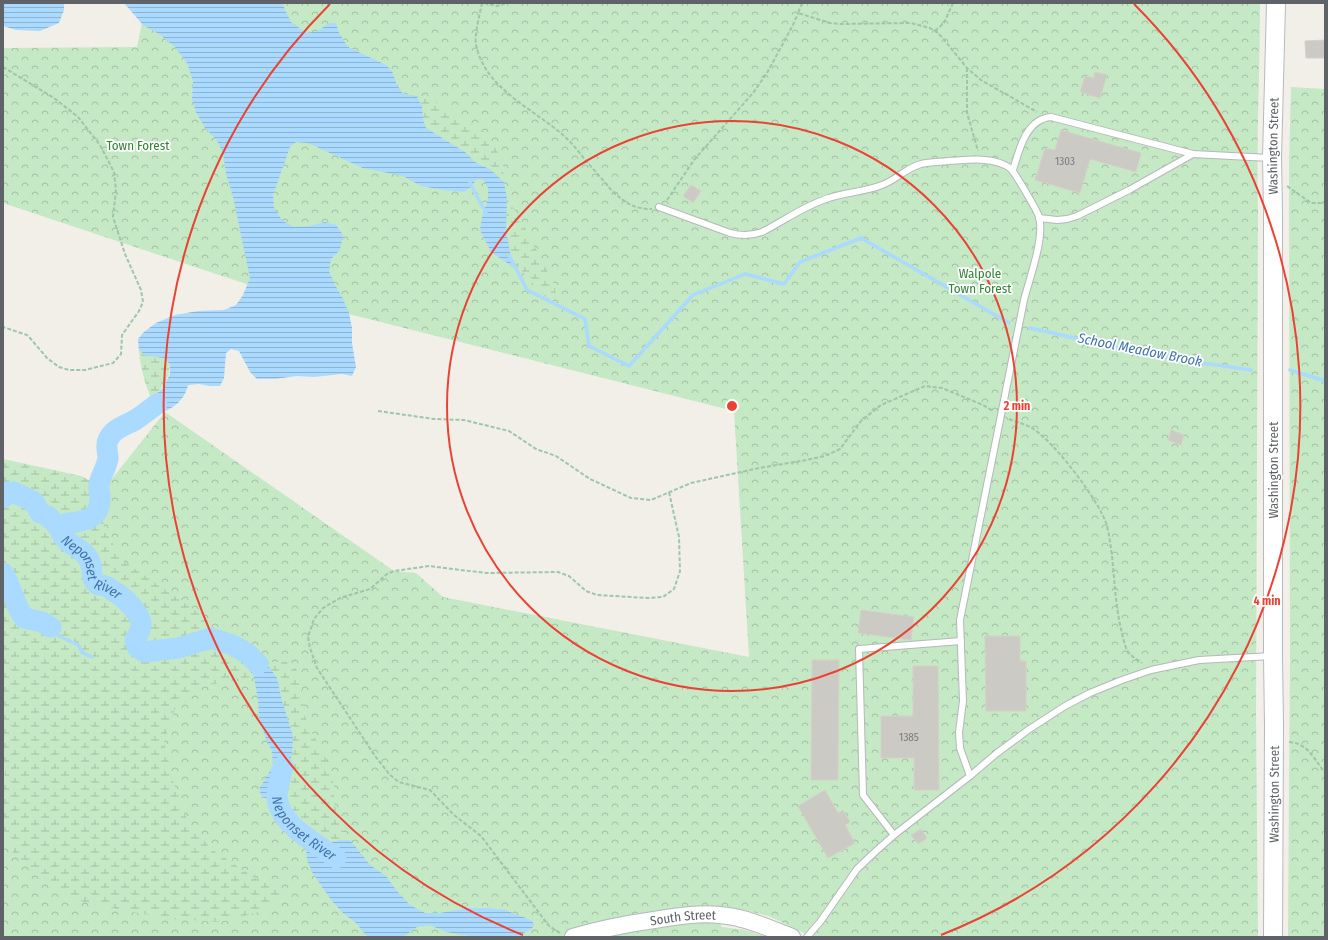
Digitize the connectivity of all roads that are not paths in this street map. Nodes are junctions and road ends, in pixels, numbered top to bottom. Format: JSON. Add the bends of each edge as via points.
{"nodes":[{"id":1,"x":1276,"y":3,"type":"edge"},
{"id":2,"x":1193,"y":154,"type":"junction"},
{"id":3,"x":1272,"y":158,"type":"junction"},
{"id":4,"x":1013,"y":170,"type":"junction"},
{"id":5,"x":659,"y":207,"type":"road end"},
{"id":6,"x":1039,"y":218,"type":"junction"},
{"id":7,"x":961,"y":641,"type":"junction"},
{"id":8,"x":1273,"y":656,"type":"junction"},
{"id":9,"x":970,"y":776,"type":"junction"},
{"id":10,"x":894,"y":835,"type":"junction"},
{"id":11,"x":567,"y":935,"type":"edge"},
{"id":12,"x":792,"y":937,"type":"edge"},
{"id":13,"x":807,"y":937,"type":"edge"},
{"id":14,"x":1273,"y":937,"type":"edge"}],
"edges":[{"from":1,"to":3,"type":"main road","name":"Washington Street"},
{"from":2,"to":3,"type":"lane"},
{"from":2,"to":4,"type":"lane","via":[[1047,117],[1030,127]]},
{"from":2,"to":6,"type":"lane","via":[[1077,216],[1057,220]]},
{"from":3,"to":8,"type":"main road","name":"Washington Street"},
{"from":4,"to":5,"type":"lane","via":[[998,163],[980,160],[920,164],[883,185],[830,197],[752,235],[730,233]]},
{"from":4,"to":6,"type":"lane"},
{"from":6,"to":7,"type":"lane","via":[[1038,245],[1024,300],[960,620]]},
{"from":7,"to":9,"type":"lane","via":[[964,701],[959,732],[960,748]]},
{"from":7,"to":10,"type":"lane","via":[[859,649],[863,795]]},
{"from":8,"to":9,"type":"lane","via":[[1199,660],[1151,670],[1122,680],[1065,706],[1028,730]]},
{"from":8,"to":14,"type":"main road","name":"Washington Street"},
{"from":9,"to":10,"type":"lane"},
{"from":10,"to":13,"type":"lane","via":[[857,869]]},
{"from":11,"to":12,"type":"street","name":"South Street","via":[[671,917],[702,915],[728,916],[765,926]]}]}
